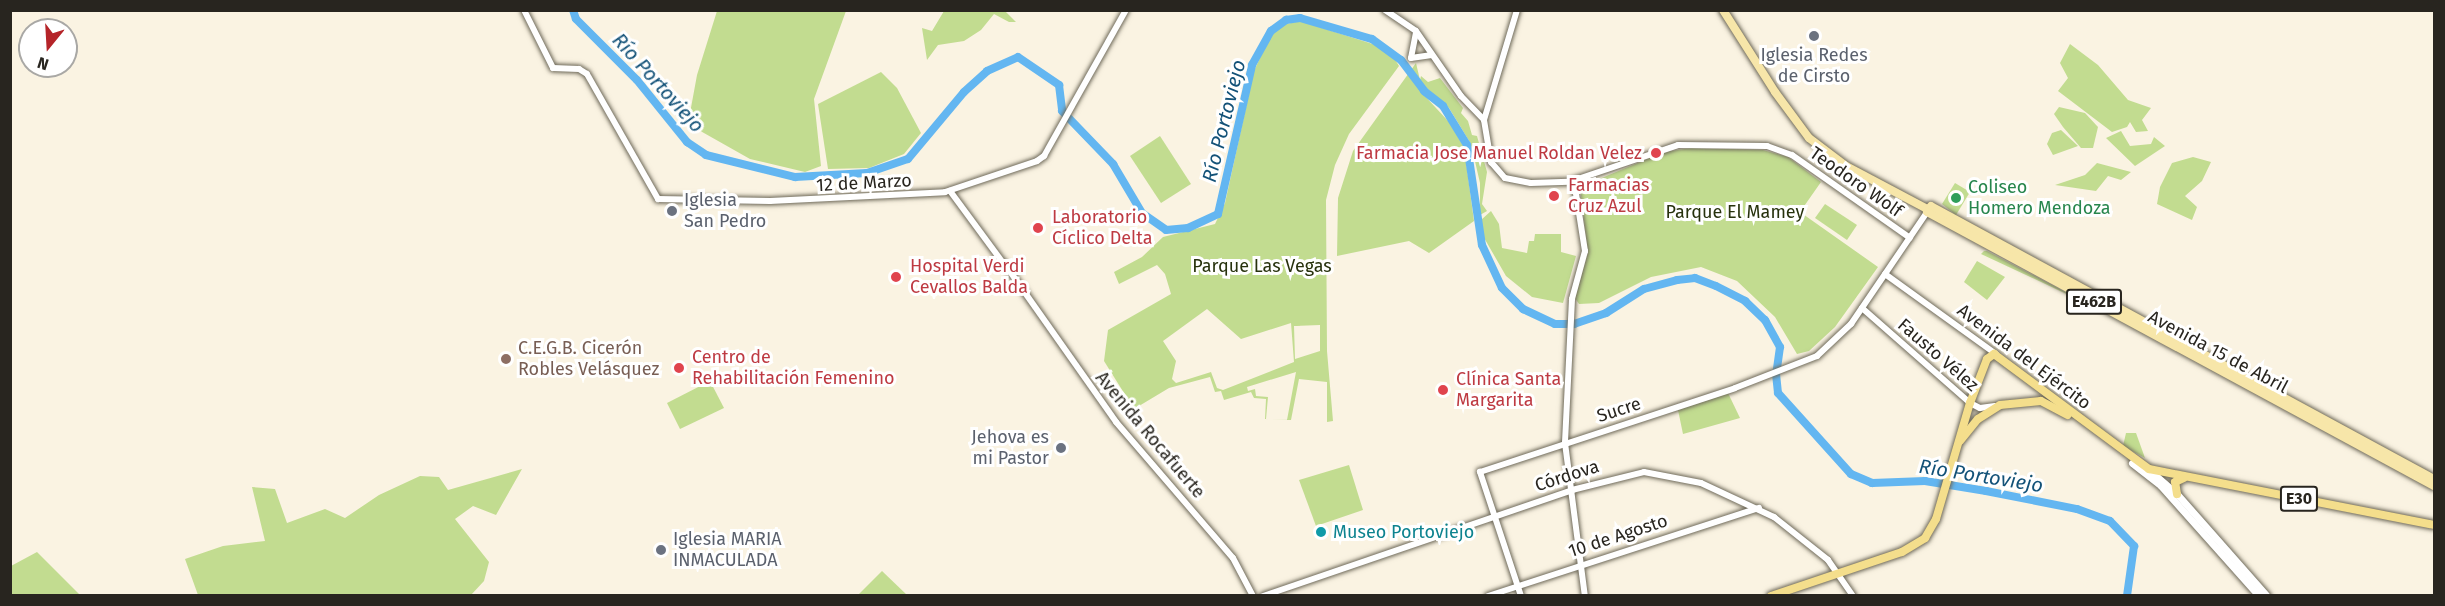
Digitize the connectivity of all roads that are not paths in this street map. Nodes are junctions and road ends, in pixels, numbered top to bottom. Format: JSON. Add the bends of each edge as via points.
{"nodes":[{"id":1,"x":524,"y":10,"type":"edge"},
{"id":2,"x":1126,"y":10,"type":"edge"},
{"id":3,"x":1385,"y":10,"type":"edge"},
{"id":4,"x":1517,"y":10,"type":"edge"},
{"id":5,"x":1723,"y":10,"type":"edge"},
{"id":6,"x":1416,"y":31,"type":"junction"},
{"id":7,"x":1432,"y":56,"type":"junction"},
{"id":8,"x":1484,"y":120,"type":"junction"},
{"id":9,"x":1574,"y":181,"type":"junction"},
{"id":10,"x":952,"y":191,"type":"junction"},
{"id":11,"x":1929,"y":209,"type":"junction"},
{"id":12,"x":1910,"y":238,"type":"junction"},
{"id":13,"x":1885,"y":274,"type":"junction"},
{"id":14,"x":1862,"y":308,"type":"junction"},
{"id":15,"x":1997,"y":355,"type":"junction"},
{"id":16,"x":2033,"y":382,"type":"junction"},
{"id":17,"x":2026,"y":401,"type":"junction"},
{"id":18,"x":1970,"y":403,"type":"junction"},
{"id":19,"x":2000,"y":405,"type":"junction"},
{"id":20,"x":1566,"y":442,"type":"junction"},
{"id":21,"x":1953,"y":455,"type":"junction"},
{"id":22,"x":2132,"y":464,"type":"junction"},
{"id":23,"x":2145,"y":467,"type":"junction"},
{"id":24,"x":2188,"y":478,"type":"junction"},
{"id":25,"x":2434,"y":479,"type":"edge"},
{"id":26,"x":2434,"y":486,"type":"edge"},
{"id":27,"x":1572,"y":490,"type":"junction"},
{"id":28,"x":2177,"y":494,"type":"junction"},
{"id":29,"x":1759,"y":508,"type":"junction"},
{"id":30,"x":1494,"y":516,"type":"junction"},
{"id":31,"x":2434,"y":525,"type":"edge"},
{"id":32,"x":1581,"y":564,"type":"junction"},
{"id":33,"x":1839,"y":573,"type":"junction"},
{"id":34,"x":1518,"y":586,"type":"junction"},
{"id":35,"x":1253,"y":596,"type":"edge"},
{"id":36,"x":1263,"y":596,"type":"edge"},
{"id":37,"x":1488,"y":596,"type":"edge"},
{"id":38,"x":1521,"y":596,"type":"edge"},
{"id":39,"x":1585,"y":596,"type":"edge"},
{"id":40,"x":1771,"y":596,"type":"edge"},
{"id":41,"x":1853,"y":596,"type":"edge"},
{"id":42,"x":2259,"y":596,"type":"edge"},
{"id":43,"x":2267,"y":596,"type":"edge"}],
"edges":[{"from":1,"to":10,"type":"street","name":"12 de Marzo","via":[[550,65],[557,70],[579,69],[587,74],[658,199],[801,200]]},
{"from":2,"to":10,"type":"street","name":"12 de Marzo","via":[[1054,139],[1037,161]]},
{"from":3,"to":6,"type":"street"},
{"from":4,"to":8,"type":"street"},
{"from":5,"to":11,"type":"main road","name":"Avenida 15 de Abril","number":"E462B","via":[[1809,138],[1846,166]]},
{"from":6,"to":7,"type":"street"},
{"from":6,"to":7,"type":"street","via":[[1412,58]]},
{"from":7,"to":8,"type":"street"},
{"from":8,"to":9,"type":"street","via":[[1491,162],[1503,176],[1531,183]]},
{"from":9,"to":12,"type":"street","name":"Teodoro Wolf","via":[[1678,146],[1750,145],[1785,152]]},
{"from":9,"to":20,"type":"street","via":[[1585,250],[1572,299]]},
{"from":10,"to":35,"type":"street","name":"Avenida Rocafuerte","via":[[1116,422],[1233,558]]},
{"from":11,"to":12,"type":"street"},
{"from":11,"to":25,"type":"main road","name":"Avenida 15 de Abril","number":"E462B"},
{"from":11,"to":26,"type":"main road","name":"Avenida 15 de Abril","number":"E462B"},
{"from":12,"to":13,"type":"street"},
{"from":13,"to":14,"type":"street"},
{"from":13,"to":15,"type":"street","name":"Avenida del Ejército"},
{"from":14,"to":18,"type":"street","name":"Fausto Vélez"},
{"from":14,"to":20,"type":"street","name":"Sucre","via":[[1833,344],[1797,364]]},
{"from":15,"to":16,"type":"highway","name":"Avenida del Ejército","number":"E30"},
{"from":15,"to":18,"type":"highway","number":"E30","via":[[1987,358]]},
{"from":16,"to":17,"type":"highway","via":[[2034,393]]},
{"from":16,"to":23,"type":"highway","name":"Avenida del Ejército","number":"E30"},
{"from":17,"to":19,"type":"highway","number":"E30"},
{"from":17,"to":22,"type":"highway","number":"E30","via":[[2053,405]]},
{"from":18,"to":19,"type":"street","name":"Fausto Vélez","via":[[1980,408]]},
{"from":18,"to":21,"type":"highway","number":"E30"},
{"from":19,"to":21,"type":"highway","number":"E30","via":[[1972,424]]},
{"from":20,"to":27,"type":"street"},
{"from":20,"to":30,"type":"street","name":"Sucre","via":[[1479,472]]},
{"from":21,"to":33,"type":"highway","number":"E30","via":[[1937,516],[1928,534],[1915,546]]},
{"from":22,"to":23,"type":"highway","number":"E30"},
{"from":22,"to":42,"type":"main road","via":[[2161,486]]},
{"from":23,"to":24,"type":"highway","name":"Avenida del Ejército","number":"E30"},
{"from":23,"to":28,"type":"main road","name":"Avenida del Ejército"},
{"from":24,"to":28,"type":"highway","via":[[2175,482]]},
{"from":24,"to":31,"type":"highway","number":"E30"},
{"from":27,"to":29,"type":"street","name":"Córdova","via":[[1639,472],[1665,474],[1709,485]]},
{"from":27,"to":30,"type":"street","name":"Córdova"},
{"from":27,"to":32,"type":"street"},
{"from":28,"to":43,"type":"main road","name":"Avenida del Ejército"},
{"from":29,"to":32,"type":"street","name":"10 de Agosto"},
{"from":29,"to":33,"type":"street","name":"Córdova","via":[[1802,536]]},
{"from":30,"to":34,"type":"street"},
{"from":30,"to":36,"type":"street","name":"Córdova"},
{"from":32,"to":34,"type":"street","name":"10 de Agosto"},
{"from":32,"to":39,"type":"street"},
{"from":33,"to":40,"type":"highway","number":"E30"},
{"from":33,"to":41,"type":"street","name":"Córdova"},
{"from":34,"to":37,"type":"street","name":"10 de Agosto"},
{"from":34,"to":38,"type":"street"}]}
